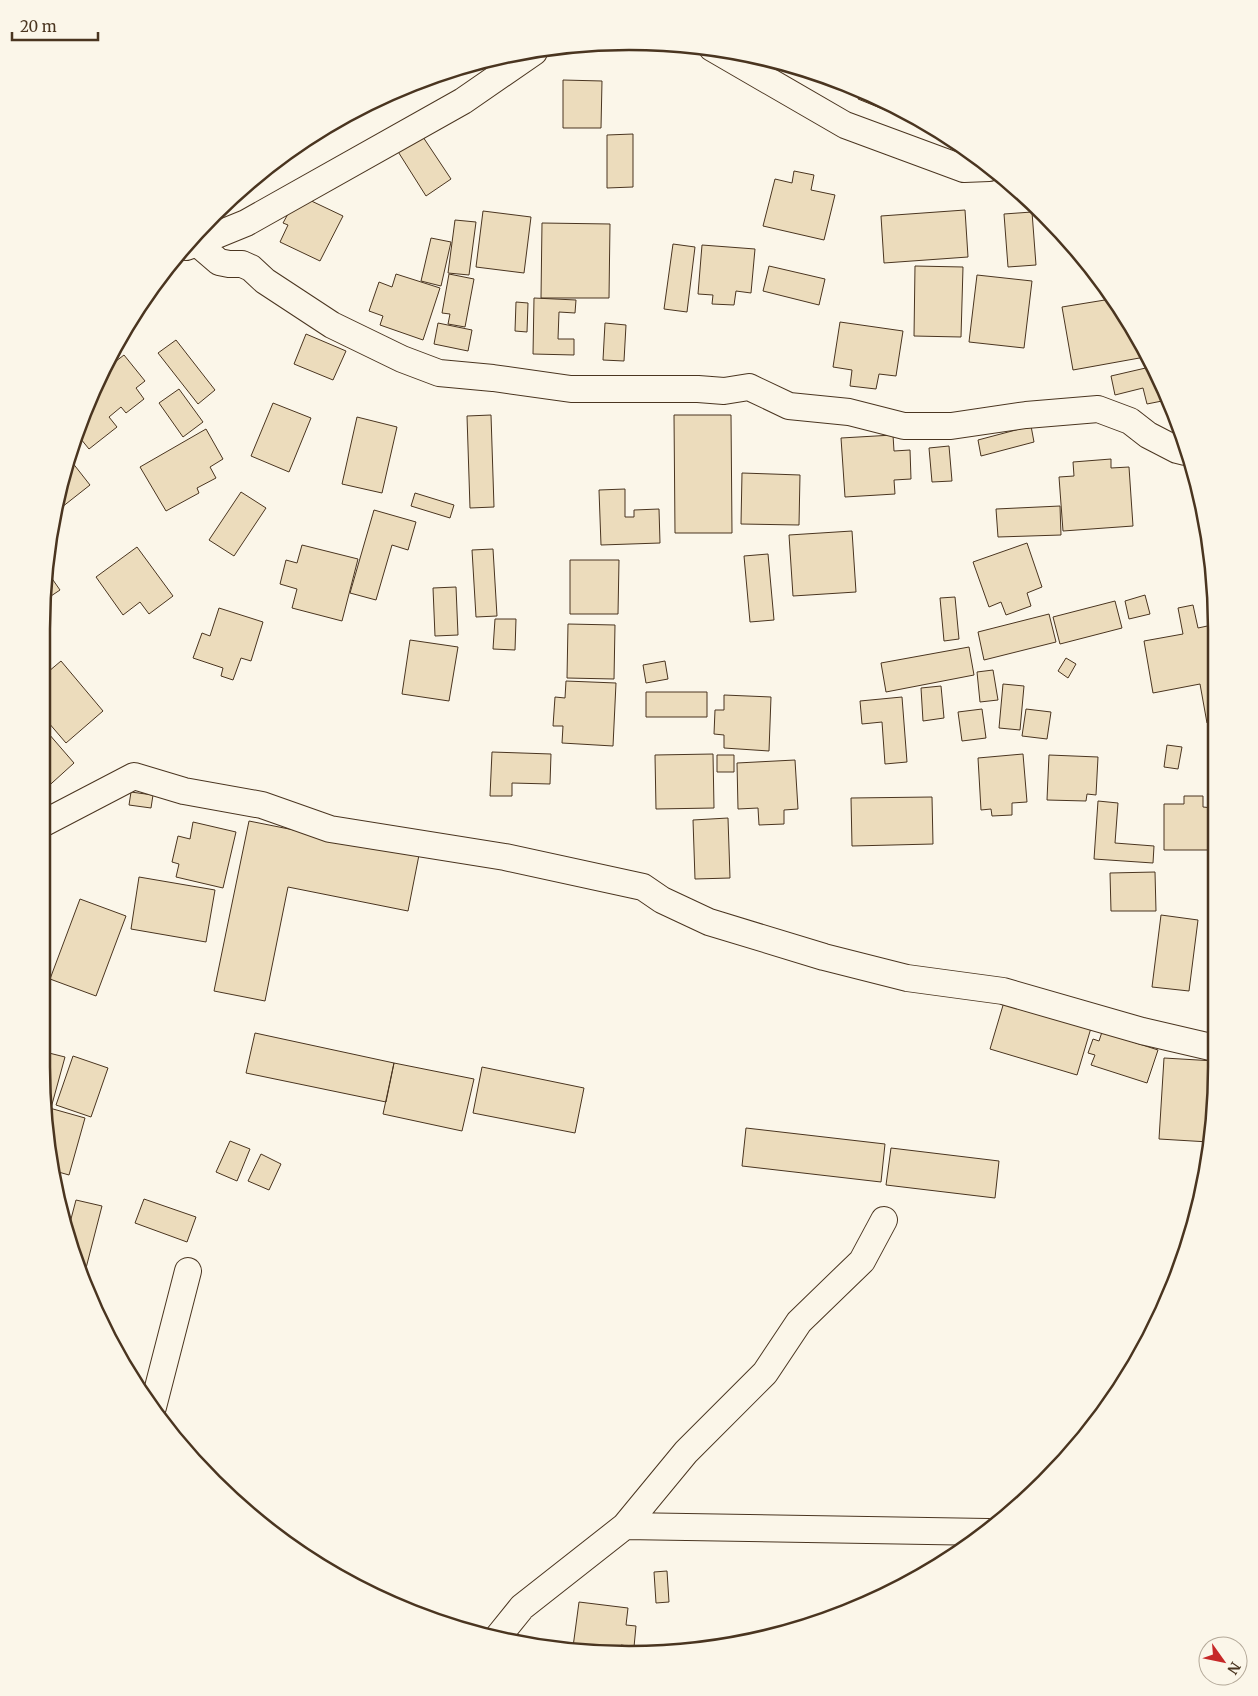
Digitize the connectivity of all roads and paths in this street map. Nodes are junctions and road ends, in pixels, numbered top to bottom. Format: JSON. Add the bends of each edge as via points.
{"nodes":[{"id":1,"x":731,"y":59,"type":"edge"},
{"id":2,"x":522,"y":60,"type":"edge"},
{"id":3,"x":978,"y":168,"type":"edge"},
{"id":4,"x":199,"y":242,"type":"edge"},
{"id":5,"x":194,"y":247,"type":"edge"},
{"id":6,"x":1179,"y":451,"type":"edge"},
{"id":7,"x":50,"y":820,"type":"edge"},
{"id":8,"x":1208,"y":1046,"type":"edge"},
{"id":9,"x":884,"y":1220,"type":"dead end"},
{"id":10,"x":188,"y":1271,"type":"dead end"},
{"id":11,"x":155,"y":1399,"type":"edge"},
{"id":12,"x":625,"y":1526,"type":"junction"},
{"id":13,"x":973,"y":1532,"type":"edge"},
{"id":14,"x":502,"y":1632,"type":"edge"}],
"edges":[{"from":1,"to":3,"type":"street","via":[[844,125],[964,168]]},
{"from":2,"to":4,"type":"street","via":[[463,101],[246,223]]},
{"from":5,"to":6,"type":"street","via":[[219,262],[251,268],[265,281],[332,325],[439,373],[571,389],[724,391],[749,387],[789,406],[849,412],[904,426],[951,426],[1098,409],[1130,422]]},
{"from":7,"to":8,"type":"street","via":[[134,776],[184,791],[262,805],[330,829],[505,857],[643,887],[662,900],[709,922],[824,957],[906,978],[1003,991]]},
{"from":9,"to":12,"type":"street","via":[[862,1261],[799,1322],[765,1373],[686,1452]]},
{"from":10,"to":11,"type":"street"},
{"from":12,"to":13,"type":"street"},
{"from":12,"to":14,"type":"street","via":[[522,1607]]}]}
